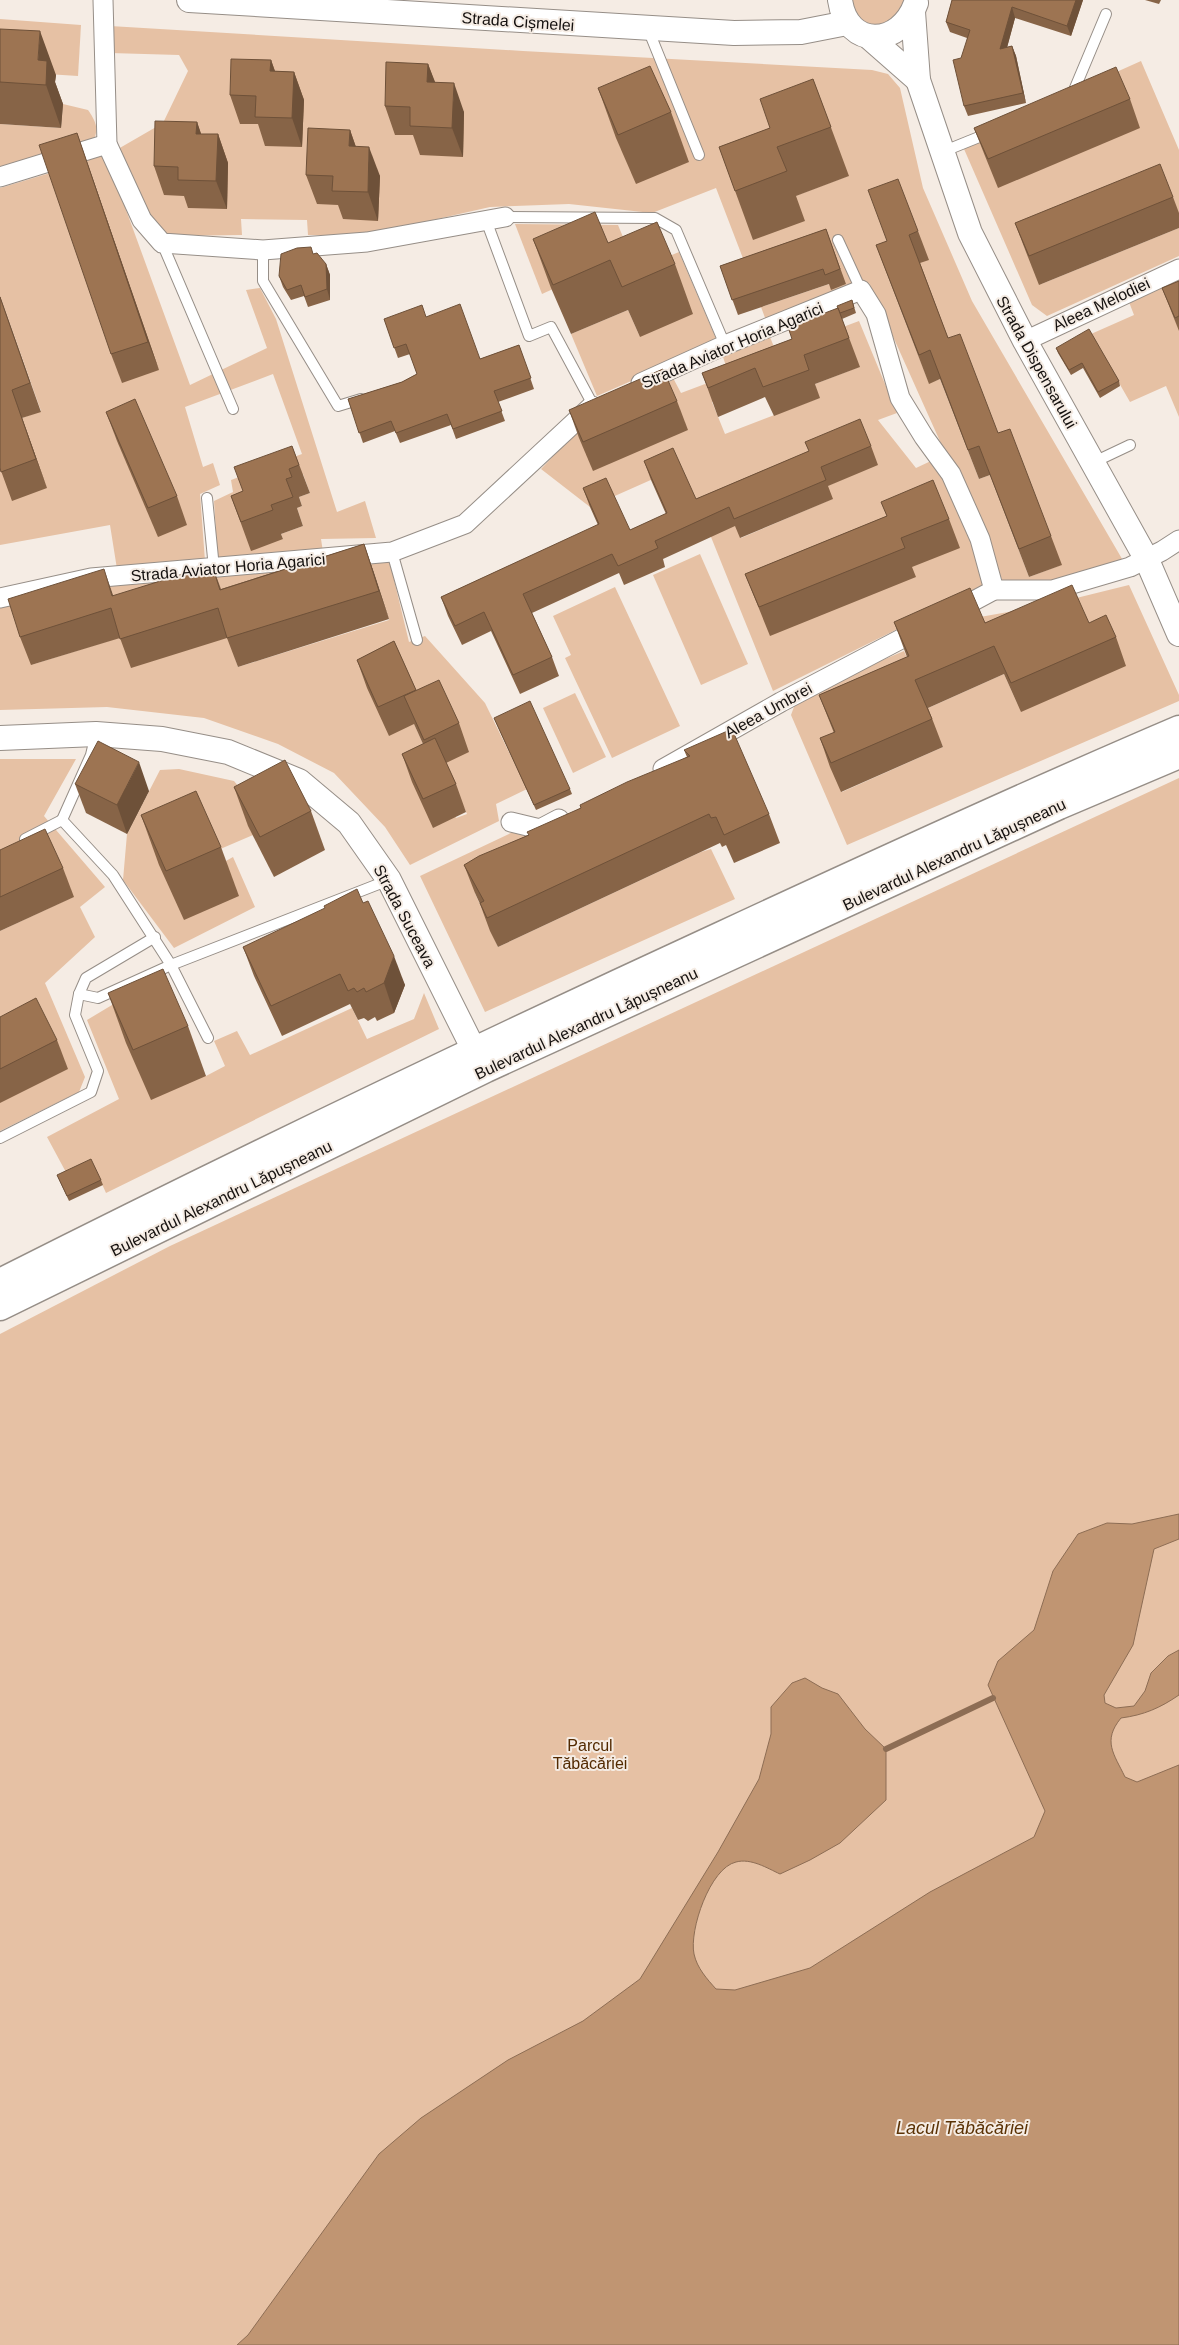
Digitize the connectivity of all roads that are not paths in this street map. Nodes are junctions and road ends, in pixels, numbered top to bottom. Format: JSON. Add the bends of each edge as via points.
{"nodes":[{"id":1,"x":103,"y":0,"type":"edge"},
{"id":2,"x":189,"y":0,"type":"edge"},
{"id":3,"x":840,"y":0,"type":"edge"},
{"id":4,"x":281,"y":3,"type":"edge"},
{"id":5,"x":341,"y":5,"type":"edge"},
{"id":6,"x":915,"y":6,"type":"edge"},
{"id":7,"x":1106,"y":14,"type":"dead end"},
{"id":8,"x":847,"y":23,"type":"junction"},
{"id":9,"x":648,"y":29,"type":"junction"},
{"id":10,"x":869,"y":37,"type":"junction"},
{"id":11,"x":918,"y":80,"type":"junction"},
{"id":12,"x":1062,"y":101,"type":"edge"},
{"id":13,"x":1001,"y":128,"type":"edge"},
{"id":14,"x":107,"y":144,"type":"junction"},
{"id":15,"x":941,"y":152,"type":"junction"},
{"id":16,"x":699,"y":155,"type":"dead end"},
{"id":17,"x":0,"y":177,"type":"edge"},
{"id":18,"x":505,"y":217,"type":"joint"},
{"id":19,"x":486,"y":220,"type":"junction"},
{"id":20,"x":838,"y":240,"type":"dead end"},
{"id":21,"x":162,"y":243,"type":"junction"},
{"id":22,"x":263,"y":250,"type":"junction"},
{"id":23,"x":1179,"y":268,"type":"edge"},
{"id":24,"x":861,"y":290,"type":"junction"},
{"id":25,"x":1024,"y":341,"type":"junction"},
{"id":26,"x":725,"y":344,"type":"junction"},
{"id":27,"x":629,"y":389,"type":"edge"},
{"id":28,"x":376,"y":394,"type":"edge"},
{"id":29,"x":611,"y":397,"type":"edge"},
{"id":30,"x":593,"y":405,"type":"junction"},
{"id":31,"x":233,"y":410,"type":"dead end"},
{"id":32,"x":1130,"y":445,"type":"dead end"},
{"id":33,"x":1092,"y":463,"type":"junction"},
{"id":34,"x":207,"y":498,"type":"dead end"},
{"id":35,"x":1179,"y":540,"type":"edge"},
{"id":36,"x":392,"y":552,"type":"junction"},
{"id":37,"x":1147,"y":560,"type":"junction"},
{"id":38,"x":214,"y":568,"type":"junction"},
{"id":39,"x":994,"y":590,"type":"junction"},
{"id":40,"x":0,"y":598,"type":"edge"},
{"id":41,"x":1179,"y":634,"type":"edge"},
{"id":42,"x":416,"y":640,"type":"dead end"},
{"id":43,"x":1179,"y":729,"type":"edge"},
{"id":44,"x":96,"y":734,"type":"junction"},
{"id":45,"x":0,"y":738,"type":"edge"},
{"id":46,"x":1179,"y":755,"type":"edge"},
{"id":47,"x":650,"y":775,"type":"edge"},
{"id":48,"x":574,"y":812,"type":"edge"},
{"id":49,"x":62,"y":820,"type":"junction"},
{"id":50,"x":511,"y":822,"type":"dead end"},
{"id":51,"x":16,"y":845,"type":"edge"},
{"id":52,"x":389,"y":880,"type":"junction"},
{"id":53,"x":155,"y":937,"type":"junction"},
{"id":54,"x":171,"y":965,"type":"junction"},
{"id":55,"x":79,"y":994,"type":"junction"},
{"id":56,"x":208,"y":1038,"type":"dead end"},
{"id":57,"x":474,"y":1050,"type":"junction"},
{"id":58,"x":0,"y":1138,"type":"edge"},
{"id":59,"x":0,"y":1282,"type":"edge"},
{"id":60,"x":0,"y":1307,"type":"edge"}],
"edges":[{"from":1,"to":14,"type":"street"},
{"from":2,"to":4,"type":"street","name":"Strada Cișmelei"},
{"from":3,"to":8,"type":"street"},
{"from":4,"to":5,"type":"street","name":"Strada Cișmelei"},
{"from":5,"to":9,"type":"street","name":"Strada Cișmelei"},
{"from":6,"to":10,"type":"street","name":"Strada Dispensarului","via":[[898,29],[879,37]]},
{"from":6,"to":11,"type":"street","name":"Strada Dispensarului"},
{"from":7,"to":12,"type":"lane","via":[[1071,97]]},
{"from":8,"to":9,"type":"street","name":"Strada Cișmelei","via":[[790,33]]},
{"from":8,"to":10,"type":"street"},
{"from":9,"to":16,"type":"lane"},
{"from":10,"to":11,"type":"street"},
{"from":11,"to":15,"type":"street","name":"Strada Dispensarului"},
{"from":13,"to":15,"type":"lane"},
{"from":14,"to":17,"type":"street"},
{"from":14,"to":21,"type":"street","via":[[142,220]]},
{"from":15,"to":25,"type":"street","name":"Strada Dispensarului","via":[[970,233]]},
{"from":18,"to":19,"type":"street"},
{"from":18,"to":26,"type":"lane","via":[[655,218],[676,230]]},
{"from":19,"to":22,"type":"street","via":[[367,242]]},
{"from":19,"to":30,"type":"lane","via":[[529,336],[551,327]]},
{"from":20,"to":24,"type":"lane"},
{"from":21,"to":22,"type":"street"},
{"from":21,"to":31,"type":"lane"},
{"from":22,"to":28,"type":"lane","via":[[263,281],[338,406]]},
{"from":23,"to":25,"type":"street","name":"Aleea Melodiei"},
{"from":24,"to":26,"type":"street","name":"Strada Aviator Horia Agarici"},
{"from":24,"to":39,"type":"street","via":[[876,314],[900,398],[951,474],[980,540]]},
{"from":25,"to":33,"type":"street","name":"Strada Dispensarului"},
{"from":26,"to":27,"type":"street","name":"Strada Aviator Horia Agarici"},
{"from":29,"to":30,"type":"street","name":"Strada Aviator Horia Agarici"},
{"from":30,"to":36,"type":"street","name":"Strada Aviator Horia Agarici","via":[[464,524]]},
{"from":32,"to":33,"type":"lane"},
{"from":33,"to":37,"type":"street","name":"Strada Dispensarului"},
{"from":34,"to":38,"type":"lane"},
{"from":35,"to":37,"type":"street","name":"Aleea Umbrei"},
{"from":36,"to":38,"type":"street","name":"Strada Aviator Horia Agarici"},
{"from":36,"to":42,"type":"lane"},
{"from":37,"to":39,"type":"street","name":"Aleea Umbrei","via":[[1052,590]]},
{"from":37,"to":41,"type":"street","name":"Strada Dispensarului"},
{"from":38,"to":40,"type":"street","name":"Strada Aviator Horia Agarici","via":[[91,578]]},
{"from":39,"to":47,"type":"street","name":"Aleea Umbrei","via":[[780,702]]},
{"from":43,"to":57,"type":"main road","name":"Bulevardul Alexandru Lăpușneanu","via":[[1012,800]]},
{"from":44,"to":45,"type":"street","name":"Strada Suceava"},
{"from":44,"to":49,"type":"lane","via":[[92,755]]},
{"from":44,"to":52,"type":"street","name":"Strada Suceava","via":[[162,739],[228,752],[299,781],[349,823]]},
{"from":46,"to":60,"type":"main road","name":"Bulevardul Alexandru Lăpușneanu","via":[[1058,806],[486,1069]]},
{"from":48,"to":50,"type":"street","via":[[540,828]]},
{"from":49,"to":51,"type":"lane"},
{"from":49,"to":53,"type":"lane","via":[[113,874]]},
{"from":52,"to":54,"type":"lane"},
{"from":52,"to":57,"type":"street","name":"Strada Suceava"},
{"from":53,"to":54,"type":"lane"},
{"from":53,"to":55,"type":"lane","via":[[86,978]]},
{"from":54,"to":55,"type":"lane","via":[[98,998]]},
{"from":54,"to":56,"type":"lane"},
{"from":55,"to":58,"type":"lane","via":[[75,1015],[98,1071],[92,1092]]},
{"from":57,"to":59,"type":"main road","name":"Bulevardul Alexandru Lăpușneanu"}]}
